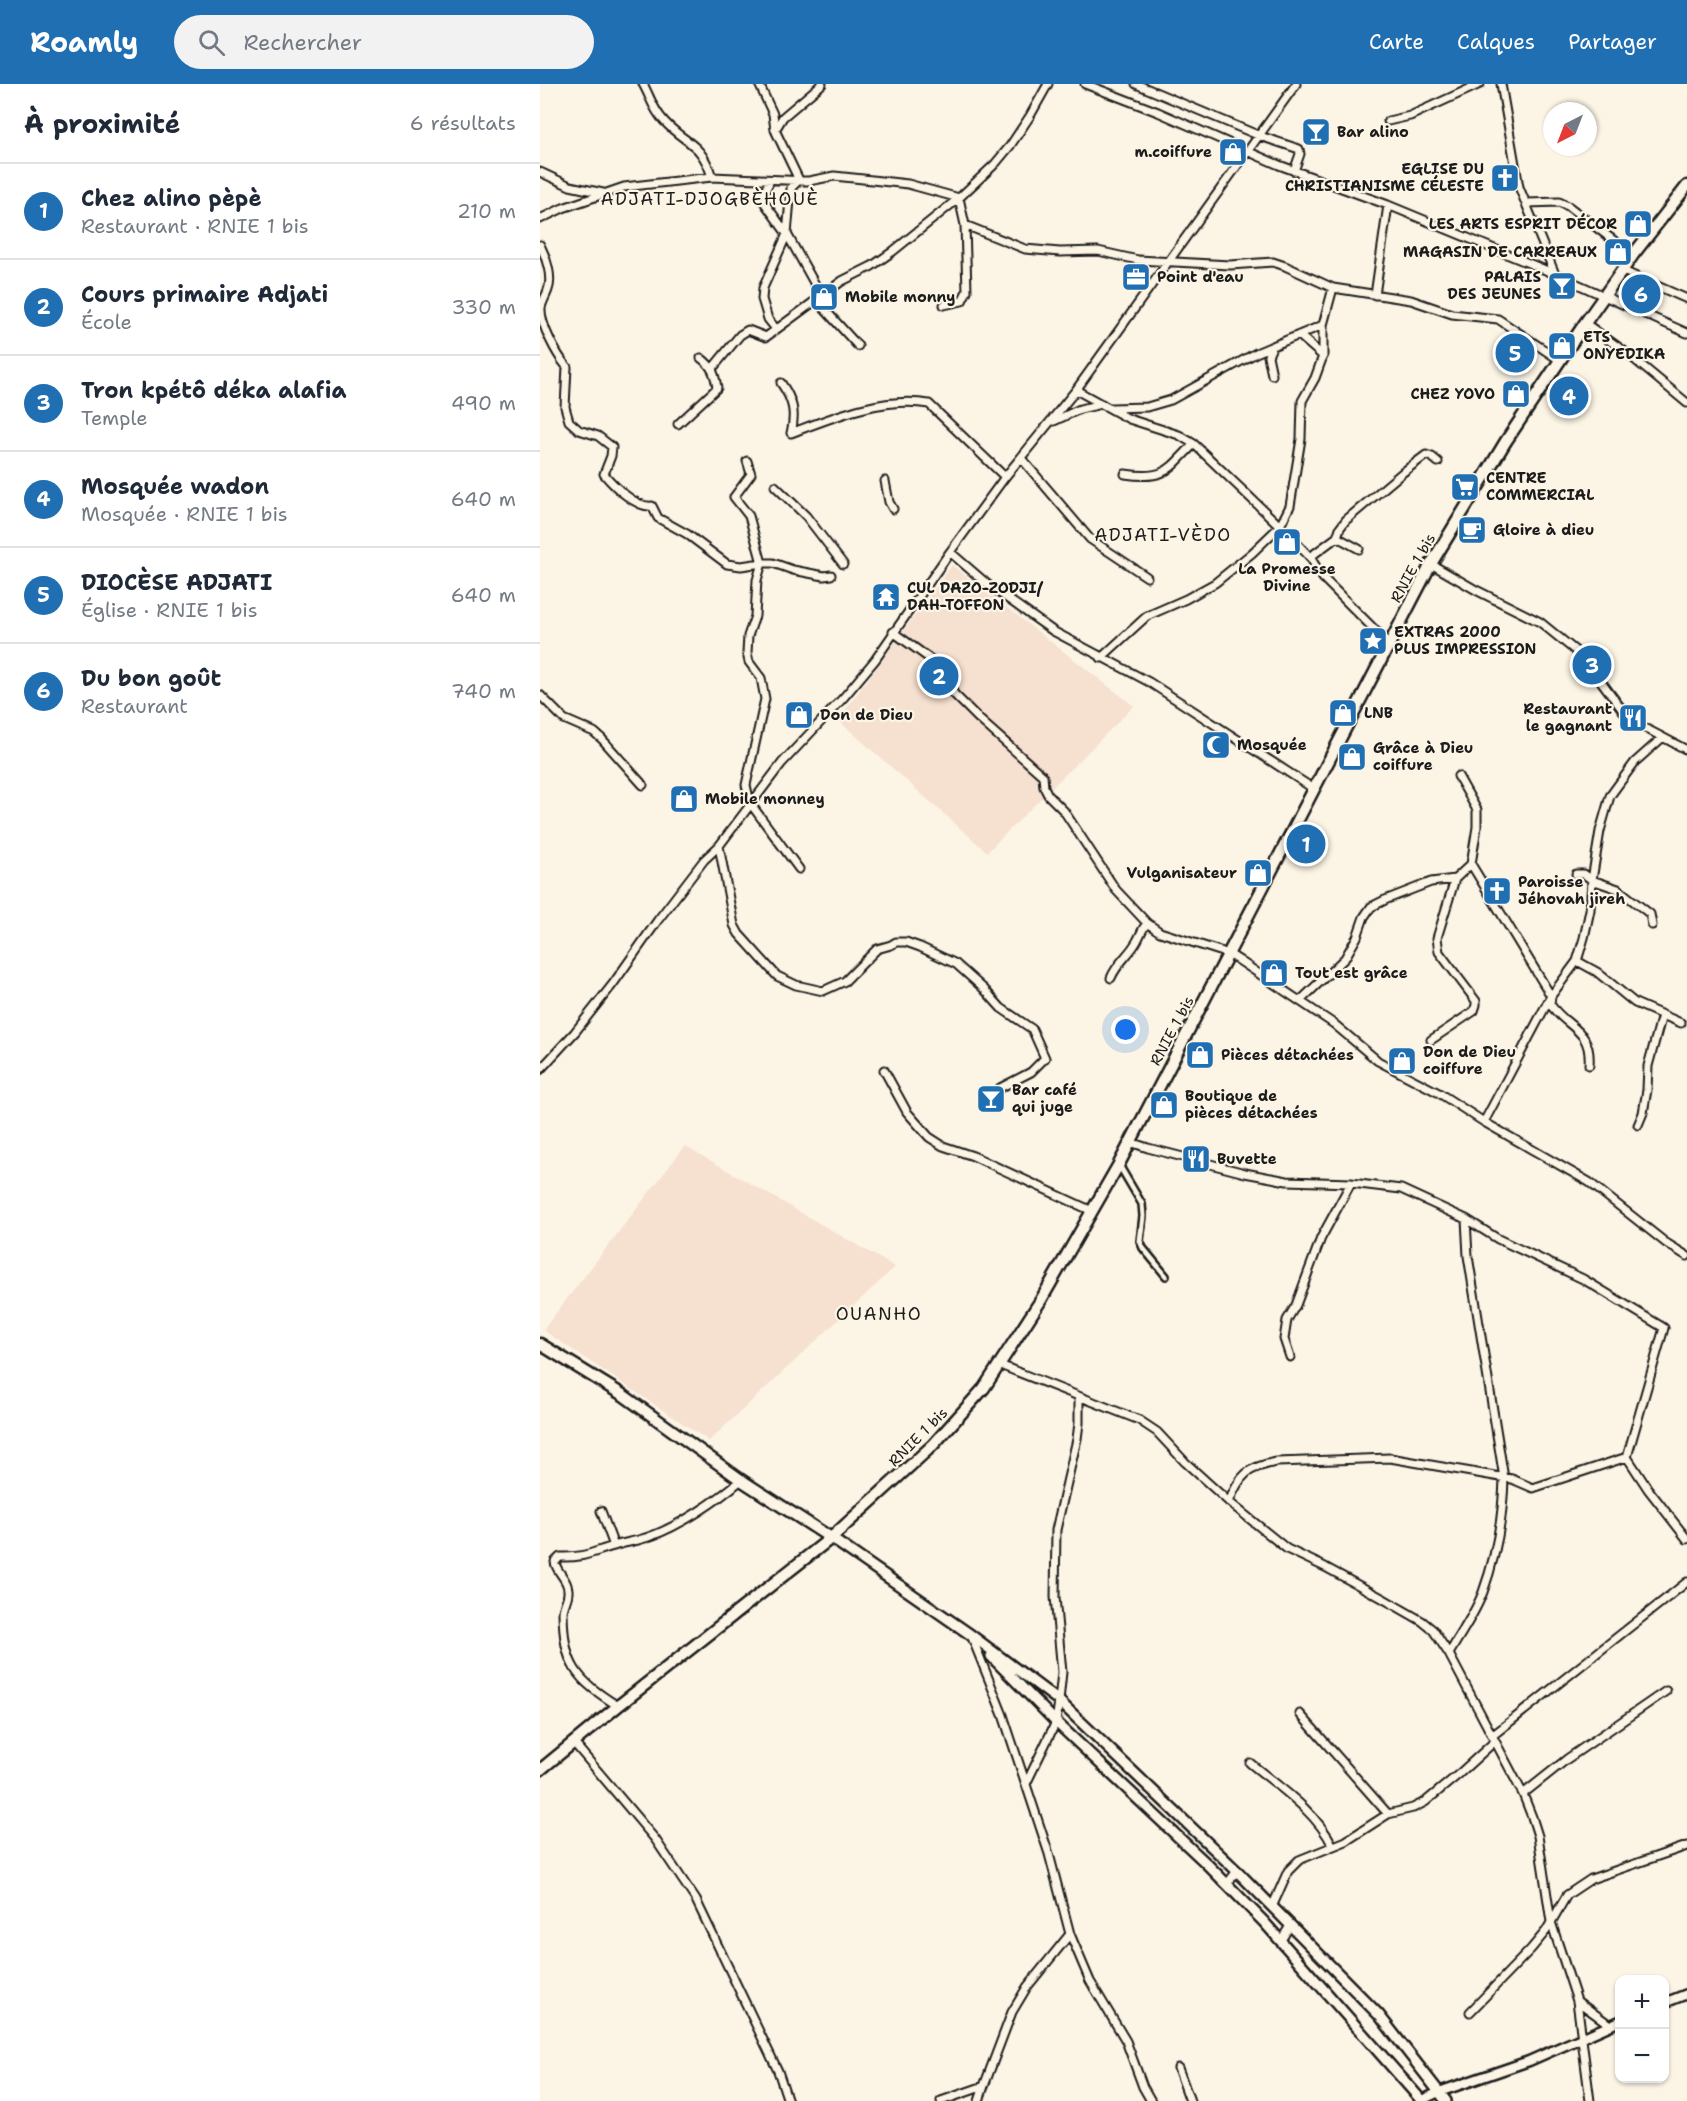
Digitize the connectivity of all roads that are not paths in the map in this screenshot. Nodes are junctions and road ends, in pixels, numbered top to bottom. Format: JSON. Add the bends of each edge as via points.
{"nodes":[{"id":1,"x":643,"y":84,"type":"edge"},
{"id":2,"x":759,"y":84,"type":"edge"},
{"id":3,"x":822,"y":84,"type":"edge"},
{"id":4,"x":1048,"y":84,"type":"edge"},
{"id":5,"x":1085,"y":84,"type":"edge"},
{"id":6,"x":1136,"y":84,"type":"edge"},
{"id":7,"x":1296,"y":84,"type":"edge"},
{"id":8,"x":1480,"y":84,"type":"edge"},
{"id":9,"x":1501,"y":84,"type":"edge"},
{"id":10,"x":1388,"y":121,"type":"dead end"},
{"id":11,"x":775,"y":130,"type":"junction"},
{"id":12,"x":1260,"y":136,"type":"junction"},
{"id":13,"x":1248,"y":151,"type":"junction"},
{"id":14,"x":1294,"y":171,"type":"junction"},
{"id":15,"x":540,"y":172,"type":"edge"},
{"id":16,"x":712,"y":177,"type":"junction"},
{"id":17,"x":770,"y":180,"type":"junction"},
{"id":18,"x":799,"y":180,"type":"junction"},
{"id":19,"x":1687,"y":186,"type":"edge"},
{"id":20,"x":606,"y":193,"type":"junction"},
{"id":21,"x":959,"y":198,"type":"junction"},
{"id":22,"x":1527,"y":203,"type":"junction"},
{"id":23,"x":1389,"y":206,"type":"junction"},
{"id":24,"x":540,"y":219,"type":"edge"},
{"id":25,"x":965,"y":225,"type":"junction"},
{"id":26,"x":787,"y":234,"type":"junction"},
{"id":27,"x":540,"y":245,"type":"edge"},
{"id":28,"x":1633,"y":255,"type":"junction"},
{"id":29,"x":1168,"y":260,"type":"junction"},
{"id":30,"x":1623,"y":271,"type":"junction"},
{"id":31,"x":1555,"y":274,"type":"junction"},
{"id":32,"x":1334,"y":288,"type":"junction"},
{"id":33,"x":1375,"y":295,"type":"junction"},
{"id":34,"x":1605,"y":296,"type":"junction"},
{"id":35,"x":542,"y":298,"type":"edge"},
{"id":36,"x":820,"y":299,"type":"junction"},
{"id":37,"x":1687,"y":299,"type":"edge"},
{"id":38,"x":944,"y":305,"type":"dead end"},
{"id":39,"x":1585,"y":323,"type":"junction"},
{"id":40,"x":1323,"y":325,"type":"junction"},
{"id":41,"x":776,"y":329,"type":"junction"},
{"id":42,"x":1687,"y":333,"type":"edge"},
{"id":43,"x":1299,"y":336,"type":"junction"},
{"id":44,"x":858,"y":346,"type":"dead end"},
{"id":45,"x":1272,"y":347,"type":"junction"},
{"id":46,"x":1323,"y":356,"type":"junction"},
{"id":47,"x":701,"y":358,"type":"dead end"},
{"id":48,"x":1561,"y":361,"type":"junction"},
{"id":49,"x":712,"y":369,"type":"junction"},
{"id":50,"x":1272,"y":375,"type":"dead end"},
{"id":51,"x":782,"y":383,"type":"dead end"},
{"id":52,"x":1076,"y":390,"type":"junction"},
{"id":53,"x":1687,"y":403,"type":"edge"},
{"id":54,"x":1106,"y":406,"type":"junction"},
{"id":55,"x":678,"y":424,"type":"dead end"},
{"id":56,"x":1043,"y":430,"type":"junction"},
{"id":57,"x":1194,"y":444,"type":"junction"},
{"id":58,"x":1021,"y":458,"type":"junction"},
{"id":59,"x":747,"y":461,"type":"dead end"},
{"id":60,"x":1438,"y":462,"type":"dead end"},
{"id":61,"x":1125,"y":474,"type":"dead end"},
{"id":62,"x":1005,"y":477,"type":"junction"},
{"id":63,"x":885,"y":481,"type":"dead end"},
{"id":64,"x":775,"y":486,"type":"dead end"},
{"id":65,"x":892,"y":509,"type":"dead end"},
{"id":66,"x":1280,"y":526,"type":"junction"},
{"id":67,"x":1337,"y":537,"type":"junction"},
{"id":68,"x":1359,"y":549,"type":"dead end"},
{"id":69,"x":950,"y":552,"type":"junction"},
{"id":70,"x":1310,"y":557,"type":"junction"},
{"id":71,"x":762,"y":563,"type":"junction"},
{"id":72,"x":843,"y":564,"type":"dead end"},
{"id":73,"x":1431,"y":564,"type":"junction"},
{"id":74,"x":831,"y":575,"type":"dead end"},
{"id":75,"x":1147,"y":578,"type":"dead end"},
{"id":76,"x":893,"y":632,"type":"junction"},
{"id":77,"x":1389,"y":644,"type":"junction"},
{"id":78,"x":1101,"y":658,"type":"junction"},
{"id":79,"x":540,"y":695,"type":"edge"},
{"id":80,"x":1662,"y":738,"type":"junction"},
{"id":81,"x":1687,"y":750,"type":"edge"},
{"id":82,"x":1458,"y":776,"type":"dead end"},
{"id":83,"x":643,"y":785,"type":"dead end"},
{"id":84,"x":1314,"y":789,"type":"junction"},
{"id":85,"x":750,"y":803,"type":"junction"},
{"id":86,"x":719,"y":846,"type":"junction"},
{"id":87,"x":1471,"y":864,"type":"junction"},
{"id":88,"x":799,"y":869,"type":"dead end"},
{"id":89,"x":1576,"y":874,"type":"dead end"},
{"id":90,"x":1455,"y":879,"type":"junction"},
{"id":91,"x":1592,"y":880,"type":"junction"},
{"id":92,"x":1147,"y":923,"type":"junction"},
{"id":93,"x":1652,"y":925,"type":"dead end"},
{"id":94,"x":1229,"y":954,"type":"junction"},
{"id":95,"x":1577,"y":961,"type":"junction"},
{"id":96,"x":1111,"y":978,"type":"dead end"},
{"id":97,"x":1551,"y":996,"type":"junction"},
{"id":98,"x":1300,"y":1001,"type":"junction"},
{"id":99,"x":1662,"y":1016,"type":"junction"},
{"id":100,"x":1681,"y":1023,"type":"dead end"},
{"id":101,"x":1431,"y":1040,"type":"dead end"},
{"id":102,"x":1589,"y":1065,"type":"dead end"},
{"id":103,"x":540,"y":1070,"type":"edge"},
{"id":104,"x":884,"y":1070,"type":"dead end"},
{"id":105,"x":1000,"y":1088,"type":"dead end"},
{"id":106,"x":1484,"y":1122,"type":"junction"},
{"id":107,"x":1638,"y":1125,"type":"dead end"},
{"id":108,"x":1130,"y":1142,"type":"junction"},
{"id":109,"x":1119,"y":1164,"type":"junction"},
{"id":110,"x":1351,"y":1183,"type":"junction"},
{"id":111,"x":1092,"y":1211,"type":"junction"},
{"id":112,"x":1466,"y":1219,"type":"junction"},
{"id":113,"x":1687,"y":1256,"type":"edge"},
{"id":114,"x":1166,"y":1276,"type":"dead end"},
{"id":115,"x":540,"y":1344,"type":"edge"},
{"id":116,"x":1290,"y":1357,"type":"dead end"},
{"id":117,"x":1000,"y":1365,"type":"junction"},
{"id":118,"x":1079,"y":1397,"type":"junction"},
{"id":119,"x":1627,"y":1457,"type":"junction"},
{"id":120,"x":1504,"y":1478,"type":"junction"},
{"id":121,"x":741,"y":1480,"type":"junction"},
{"id":122,"x":1229,"y":1502,"type":"junction"},
{"id":123,"x":601,"y":1511,"type":"dead end"},
{"id":124,"x":831,"y":1538,"type":"junction"},
{"id":125,"x":1687,"y":1539,"type":"edge"},
{"id":126,"x":614,"y":1546,"type":"junction"},
{"id":127,"x":1687,"y":1582,"type":"edge"},
{"id":128,"x":971,"y":1635,"type":"junction"},
{"id":129,"x":1449,"y":1654,"type":"junction"},
{"id":130,"x":1666,"y":1691,"type":"dead end"},
{"id":131,"x":1059,"y":1701,"type":"junction"},
{"id":132,"x":618,"y":1706,"type":"junction"},
{"id":133,"x":1300,"y":1714,"type":"dead end"},
{"id":134,"x":1056,"y":1722,"type":"junction"},
{"id":135,"x":1493,"y":1739,"type":"junction"},
{"id":136,"x":574,"y":1743,"type":"junction"},
{"id":137,"x":1250,"y":1763,"type":"dead end"},
{"id":138,"x":540,"y":1770,"type":"edge"},
{"id":139,"x":1026,"y":1784,"type":"junction"},
{"id":140,"x":1522,"y":1794,"type":"junction"},
{"id":141,"x":1388,"y":1814,"type":"junction"},
{"id":142,"x":1332,"y":1846,"type":"junction"},
{"id":143,"x":1687,"y":1846,"type":"edge"},
{"id":144,"x":1237,"y":1871,"type":"junction"},
{"id":145,"x":1227,"y":1884,"type":"junction"},
{"id":146,"x":1272,"y":1907,"type":"junction"},
{"id":147,"x":1551,"y":1922,"type":"junction"},
{"id":148,"x":1290,"y":1926,"type":"junction"},
{"id":149,"x":1070,"y":1934,"type":"junction"},
{"id":150,"x":1281,"y":1940,"type":"junction"},
{"id":151,"x":1687,"y":1995,"type":"edge"},
{"id":152,"x":1577,"y":2001,"type":"junction"},
{"id":153,"x":1669,"y":2002,"type":"edge"},
{"id":154,"x":1470,"y":2012,"type":"dead end"},
{"id":155,"x":1615,"y":2023,"type":"edge"},
{"id":156,"x":1610,"y":2025,"type":"junction"},
{"id":157,"x":1580,"y":2039,"type":"junction"},
{"id":158,"x":1178,"y":2068,"type":"dead end"},
{"id":159,"x":984,"y":2086,"type":"junction"},
{"id":160,"x":1438,"y":2092,"type":"junction"},
{"id":161,"x":788,"y":2101,"type":"edge"},
{"id":162,"x":941,"y":2101,"type":"edge"},
{"id":163,"x":979,"y":2101,"type":"edge"},
{"id":164,"x":1151,"y":2101,"type":"edge"},
{"id":165,"x":1190,"y":2101,"type":"edge"},
{"id":166,"x":1421,"y":2101,"type":"edge"},
{"id":167,"x":1446,"y":2101,"type":"edge"},
{"id":168,"x":1590,"y":2101,"type":"edge"}],
"edges":[{"from":1,"to":16,"type":"street","via":[[652,105],[671,128],[698,148]]},
{"from":2,"to":11,"type":"street"},
{"from":3,"to":11,"type":"street","via":[[783,117]]},
{"from":4,"to":21,"type":"street","via":[[1010,146]]},
{"from":5,"to":13,"type":"street"},
{"from":6,"to":12,"type":"street"},
{"from":7,"to":12,"type":"street"},
{"from":8,"to":10,"type":"street","via":[[1410,116]]},
{"from":9,"to":22,"type":"street","via":[[1519,187]]},
{"from":11,"to":18,"type":"street"},
{"from":12,"to":13,"type":"street"},
{"from":12,"to":14,"type":"street","via":[[1299,150]]},
{"from":13,"to":14,"type":"street"},
{"from":13,"to":29,"type":"street"},
{"from":14,"to":23,"type":"street"},
{"from":15,"to":20,"type":"street","via":[[570,186]]},
{"from":16,"to":17,"type":"street"},
{"from":16,"to":20,"type":"street","via":[[624,187]]},
{"from":17,"to":18,"type":"street"},
{"from":17,"to":26,"type":"street","via":[[764,202]]},
{"from":18,"to":21,"type":"street","via":[[834,176],[908,184]]},
{"from":18,"to":26,"type":"street","via":[[791,188]]},
{"from":19,"to":28,"type":"main road","name":"RNIE 1 bis"},
{"from":20,"to":24,"type":"street"},
{"from":21,"to":25,"type":"street"},
{"from":21,"to":36,"type":"street","via":[[892,252],[842,281]]},
{"from":22,"to":28,"type":"street","via":[[1559,202],[1568,206]]},
{"from":22,"to":31,"type":"street"},
{"from":23,"to":31,"type":"street"},
{"from":23,"to":33,"type":"street"},
{"from":25,"to":29,"type":"street","via":[[1025,249],[1098,250],[1138,260]]},
{"from":25,"to":38,"type":"street","via":[[966,297]]},
{"from":26,"to":36,"type":"street"},
{"from":26,"to":41,"type":"street","via":[[762,299],[768,319]]},
{"from":27,"to":35,"type":"street","via":[[547,259],[550,288]]},
{"from":28,"to":30,"type":"main road","name":"RNIE 1 bis"},
{"from":29,"to":32,"type":"street","via":[[1230,265],[1273,262]]},
{"from":29,"to":52,"type":"street"},
{"from":30,"to":34,"type":"main road","name":"RNIE 1 bis"},
{"from":30,"to":37,"type":"street"},
{"from":31,"to":34,"type":"street"},
{"from":32,"to":33,"type":"street"},
{"from":32,"to":40,"type":"street"},
{"from":33,"to":48,"type":"street","via":[[1411,300],[1452,314],[1498,319]]},
{"from":34,"to":39,"type":"main road","name":"RNIE 1 bis"},
{"from":34,"to":42,"type":"street"},
{"from":35,"to":71,"type":"street","via":[[544,328],[567,366],[565,407],[569,421],[612,447],[604,474],[623,494],[646,507],[652,506],[658,518],[727,564],[741,567]]},
{"from":36,"to":41,"type":"street"},
{"from":36,"to":44,"type":"street"},
{"from":39,"to":48,"type":"main road","name":"RNIE 1 bis"},
{"from":39,"to":53,"type":"street"},
{"from":40,"to":43,"type":"street"},
{"from":40,"to":46,"type":"street"},
{"from":41,"to":49,"type":"street","via":[[766,337],[748,330]]},
{"from":43,"to":45,"type":"street"},
{"from":43,"to":46,"type":"street"},
{"from":45,"to":50,"type":"street","via":[[1268,356]]},
{"from":45,"to":54,"type":"street","via":[[1171,400],[1147,407]]},
{"from":46,"to":66,"type":"street","via":[[1302,401],[1301,439],[1290,506]]},
{"from":47,"to":49,"type":"street"},
{"from":48,"to":73,"type":"main road","name":"RNIE 1 bis","via":[[1494,460]]},
{"from":49,"to":55,"type":"street","via":[[717,388]]},
{"from":51,"to":62,"type":"street","via":[[794,410],[791,433],[887,404],[929,404]]},
{"from":52,"to":54,"type":"street"},
{"from":52,"to":56,"type":"street"},
{"from":54,"to":56,"type":"street","via":[[1080,409]]},
{"from":54,"to":57,"type":"street"},
{"from":56,"to":58,"type":"street"},
{"from":57,"to":61,"type":"street","via":[[1174,466],[1156,476]]},
{"from":57,"to":66,"type":"street"},
{"from":58,"to":62,"type":"street"},
{"from":58,"to":75,"type":"street","via":[[1090,539]]},
{"from":59,"to":71,"type":"street","via":[[751,474],[734,497],[749,516]]},
{"from":60,"to":67,"type":"street","via":[[1426,455],[1402,472],[1346,520]]},
{"from":62,"to":69,"type":"street"},
{"from":63,"to":65,"type":"street"},
{"from":64,"to":72,"type":"street","via":[[806,516]]},
{"from":66,"to":70,"type":"street"},
{"from":66,"to":78,"type":"street","via":[[1215,582],[1147,616]]},
{"from":67,"to":68,"type":"street"},
{"from":67,"to":70,"type":"street"},
{"from":69,"to":76,"type":"street"},
{"from":69,"to":78,"type":"street","via":[[1053,632]]},
{"from":70,"to":77,"type":"street","via":[[1323,579]]},
{"from":71,"to":74,"type":"street"},
{"from":71,"to":85,"type":"street","via":[[747,653],[761,678],[765,699],[746,785]]},
{"from":73,"to":77,"type":"main road","name":"RNIE 1 bis"},
{"from":73,"to":80,"type":"street","via":[[1540,622],[1582,657],[1624,712]]},
{"from":76,"to":85,"type":"street","via":[[875,660]]},
{"from":76,"to":92,"type":"street","via":[[944,669],[954,694],[1043,776],[1048,795],[1064,811],[1116,890]]},
{"from":77,"to":84,"type":"main road","name":"RNIE 1 bis"},
{"from":78,"to":84,"type":"street","via":[[1149,682]]},
{"from":79,"to":83,"type":"street","via":[[564,719],[594,732]]},
{"from":80,"to":81,"type":"street"},
{"from":80,"to":91,"type":"street","via":[[1635,762],[1610,796],[1599,831]]},
{"from":82,"to":87,"type":"street","via":[[1477,810]]},
{"from":84,"to":94,"type":"main road","name":"RNIE 1 bis"},
{"from":85,"to":86,"type":"street"},
{"from":85,"to":88,"type":"street"},
{"from":86,"to":103,"type":"street","via":[[704,860],[575,1032]]},
{"from":86,"to":105,"type":"street","via":[[734,925],[777,976],[823,991],[845,981],[877,949],[896,942],[920,947],[967,972],[1001,1008],[1032,1029],[1045,1058],[1031,1072]]},
{"from":87,"to":90,"type":"street"},
{"from":87,"to":97,"type":"street"},
{"from":89,"to":91,"type":"street"},
{"from":90,"to":98,"type":"street","via":[[1431,882],[1377,903],[1364,917],[1345,958]]},
{"from":90,"to":101,"type":"street","via":[[1437,938],[1439,952],[1476,1005],[1474,1011]]},
{"from":91,"to":93,"type":"street","via":[[1617,889],[1650,914]]},
{"from":91,"to":95,"type":"street","via":[[1590,910]]},
{"from":92,"to":94,"type":"street","via":[[1160,932]]},
{"from":92,"to":96,"type":"street"},
{"from":94,"to":98,"type":"street"},
{"from":94,"to":108,"type":"main road","name":"RNIE 1 bis"},
{"from":95,"to":97,"type":"street"},
{"from":95,"to":99,"type":"street","via":[[1635,1003]]},
{"from":97,"to":102,"type":"street","via":[[1550,1004],[1581,1034],[1590,1049]]},
{"from":97,"to":106,"type":"street"},
{"from":98,"to":106,"type":"street","via":[[1334,1024],[1372,1058]]},
{"from":99,"to":100,"type":"street"},
{"from":99,"to":107,"type":"street"},
{"from":104,"to":111,"type":"street","via":[[907,1112],[929,1137]]},
{"from":106,"to":113,"type":"street","via":[[1589,1182]]},
{"from":108,"to":109,"type":"main road","name":"RNIE 1 bis"},
{"from":108,"to":110,"type":"street","via":[[1287,1181]]},
{"from":109,"to":111,"type":"main road","name":"RNIE 1 bis"},
{"from":109,"to":114,"type":"street","via":[[1142,1204],[1140,1241]]},
{"from":110,"to":112,"type":"street","via":[[1401,1189]]},
{"from":110,"to":116,"type":"street","via":[[1321,1238],[1287,1320],[1284,1339]]},
{"from":111,"to":117,"type":"main road","name":"RNIE 1 bis"},
{"from":112,"to":119,"type":"street","via":[[1498,1239],[1583,1279],[1664,1328]]},
{"from":112,"to":120,"type":"street","via":[[1468,1256]]},
{"from":115,"to":121,"type":"main road","via":[[623,1395]]},
{"from":117,"to":118,"type":"street"},
{"from":117,"to":124,"type":"main road","name":"RNIE 1 bis","via":[[933,1445]]},
{"from":118,"to":122,"type":"street","via":[[1139,1420]]},
{"from":118,"to":131,"type":"street","via":[[1078,1431],[1056,1530],[1062,1672]]},
{"from":119,"to":120,"type":"street","via":[[1533,1488]]},
{"from":119,"to":125,"type":"street"},
{"from":120,"to":122,"type":"street","via":[[1390,1458],[1277,1462],[1247,1472],[1236,1484]]},
{"from":120,"to":129,"type":"street","via":[[1504,1507],[1482,1593]]},
{"from":121,"to":124,"type":"main road"},
{"from":121,"to":126,"type":"street","via":[[669,1529]]},
{"from":122,"to":129,"type":"street","via":[[1287,1549],[1422,1621]]},
{"from":123,"to":126,"type":"street"},
{"from":124,"to":128,"type":"main road"},
{"from":124,"to":132,"type":"main road","name":"RNIE 1 bis"},
{"from":126,"to":132,"type":"street","via":[[596,1554],[561,1557],[555,1564],[568,1591],[563,1612],[571,1663],[585,1684]]},
{"from":127,"to":135,"type":"street"},
{"from":128,"to":131,"type":"main road"},
{"from":128,"to":134,"type":"main road"},
{"from":128,"to":139,"type":"street"},
{"from":129,"to":135,"type":"street"},
{"from":130,"to":140,"type":"street"},
{"from":131,"to":134,"type":"street"},
{"from":131,"to":144,"type":"main road"},
{"from":132,"to":136,"type":"main road","name":"RNIE 1 bis"},
{"from":133,"to":141,"type":"street"},
{"from":134,"to":139,"type":"street"},
{"from":134,"to":145,"type":"main road"},
{"from":135,"to":140,"type":"street"},
{"from":135,"to":141,"type":"street","via":[[1425,1802]]},
{"from":136,"to":138,"type":"main road","name":"RNIE 1 bis"},
{"from":136,"to":161,"type":"street","via":[[655,1839],[696,1900]]},
{"from":137,"to":142,"type":"street","via":[[1310,1814]]},
{"from":139,"to":149,"type":"street","via":[[1050,1854]]},
{"from":140,"to":147,"type":"street","via":[[1538,1836]]},
{"from":141,"to":142,"type":"street"},
{"from":142,"to":146,"type":"street","via":[[1293,1864]]},
{"from":143,"to":147,"type":"street","via":[[1591,1879],[1567,1895]]},
{"from":144,"to":145,"type":"street"},
{"from":144,"to":146,"type":"main road"},
{"from":145,"to":150,"type":"main road"},
{"from":146,"to":148,"type":"main road"},
{"from":147,"to":152,"type":"street"},
{"from":147,"to":154,"type":"street","via":[[1531,1949]]},
{"from":148,"to":150,"type":"street"},
{"from":148,"to":160,"type":"main road","via":[[1380,2016]]},
{"from":149,"to":159,"type":"street","via":[[1012,2012]]},
{"from":149,"to":164,"type":"street","via":[[1090,1981],[1126,2041]]},
{"from":150,"to":166,"type":"main road"},
{"from":151,"to":153,"type":"street"},
{"from":152,"to":156,"type":"street"},
{"from":152,"to":157,"type":"street"},
{"from":155,"to":156,"type":"street"},
{"from":156,"to":157,"type":"street"},
{"from":157,"to":160,"type":"street"},
{"from":157,"to":168,"type":"street"},
{"from":158,"to":165,"type":"street"},
{"from":159,"to":162,"type":"street"},
{"from":159,"to":163,"type":"street"},
{"from":160,"to":166,"type":"street"},
{"from":160,"to":167,"type":"main road"}]}
